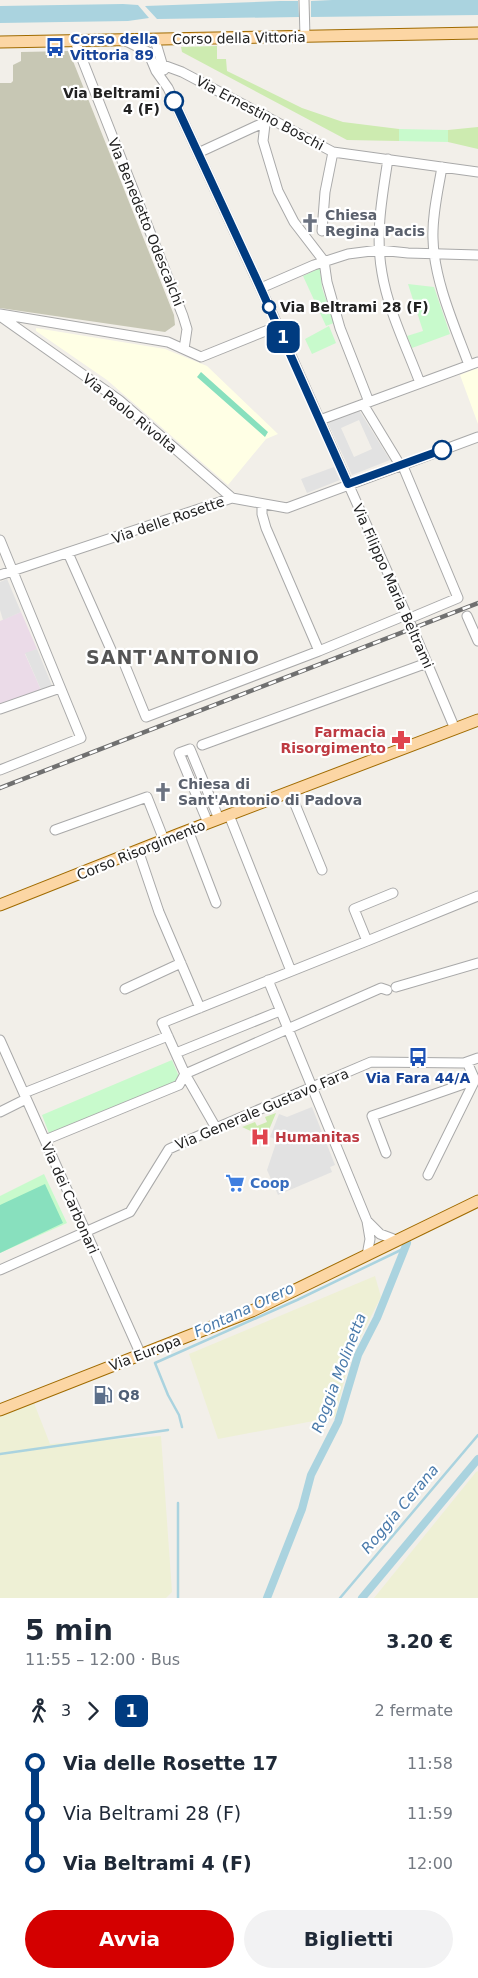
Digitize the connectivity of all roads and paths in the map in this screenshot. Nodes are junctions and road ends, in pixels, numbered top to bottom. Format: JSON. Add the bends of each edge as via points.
{"nodes":[{"id":1,"x":304,"y":0,"type":"edge"},
{"id":2,"x":478,"y":33,"type":"edge"},
{"id":3,"x":305,"y":37,"type":"junction"},
{"id":4,"x":75,"y":41,"type":"junction"},
{"id":5,"x":0,"y":42,"type":"edge"},
{"id":6,"x":150,"y":44,"type":"junction"},
{"id":7,"x":163,"y":65,"type":"junction"},
{"id":8,"x":168,"y":88,"type":"junction"},
{"id":9,"x":265,"y":119,"type":"junction"},
{"id":10,"x":333,"y":152,"type":"junction"},
{"id":11,"x":198,"y":153,"type":"junction"},
{"id":12,"x":388,"y":158,"type":"junction"},
{"id":13,"x":442,"y":166,"type":"junction"},
{"id":14,"x":478,"y":172,"type":"edge"},
{"id":15,"x":322,"y":231,"type":"dead end"},
{"id":16,"x":379,"y":250,"type":"junction"},
{"id":17,"x":434,"y":254,"type":"junction"},
{"id":18,"x":478,"y":255,"type":"edge"},
{"id":19,"x":324,"y":261,"type":"junction"},
{"id":20,"x":261,"y":288,"type":"junction"},
{"id":21,"x":0,"y":315,"type":"edge"},
{"id":22,"x":278,"y":326,"type":"junction"},
{"id":23,"x":184,"y":349,"type":"junction"},
{"id":24,"x":478,"y":362,"type":"edge"},
{"id":25,"x":469,"y":366,"type":"junction"},
{"id":26,"x":420,"y":382,"type":"junction"},
{"id":27,"x":366,"y":403,"type":"junction"},
{"id":28,"x":320,"y":420,"type":"junction"},
{"id":29,"x":478,"y":437,"type":"edge"},
{"id":30,"x":401,"y":464,"type":"junction"},
{"id":31,"x":348,"y":484,"type":"junction"},
{"id":32,"x":232,"y":498,"type":"junction"},
{"id":33,"x":262,"y":504,"type":"junction"},
{"id":34,"x":0,"y":540,"type":"edge"},
{"id":35,"x":68,"y":553,"type":"junction"},
{"id":36,"x":13,"y":571,"type":"junction"},
{"id":37,"x":0,"y":575,"type":"edge"},
{"id":38,"x":467,"y":616,"type":"dead end"},
{"id":39,"x":407,"y":617,"type":"junction"},
{"id":40,"x":478,"y":641,"type":"edge"},
{"id":41,"x":319,"y":651,"type":"junction"},
{"id":42,"x":427,"y":662,"type":"junction"},
{"id":43,"x":60,"y":688,"type":"junction"},
{"id":44,"x":0,"y":709,"type":"edge"},
{"id":45,"x":478,"y":720,"type":"edge"},
{"id":46,"x":455,"y":729,"type":"junction"},
{"id":47,"x":202,"y":745,"type":"dead end"},
{"id":48,"x":0,"y":770,"type":"edge"},
{"id":49,"x":290,"y":792,"type":"junction"},
{"id":50,"x":224,"y":817,"type":"junction"},
{"id":51,"x":208,"y":823,"type":"junction"},
{"id":52,"x":55,"y":830,"type":"dead end"},
{"id":53,"x":188,"y":830,"type":"junction"},
{"id":54,"x":164,"y":840,"type":"junction"},
{"id":55,"x":138,"y":850,"type":"junction"},
{"id":56,"x":322,"y":870,"type":"dead end"},
{"id":57,"x":393,"y":893,"type":"dead end"},
{"id":58,"x":478,"y":896,"type":"edge"},
{"id":59,"x":216,"y":903,"type":"dead end"},
{"id":60,"x":0,"y":905,"type":"edge"},
{"id":61,"x":367,"y":941,"type":"junction"},
{"id":62,"x":181,"y":963,"type":"junction"},
{"id":63,"x":478,"y":963,"type":"edge"},
{"id":64,"x":291,"y":972,"type":"junction"},
{"id":65,"x":268,"y":980,"type":"junction"},
{"id":66,"x":396,"y":987,"type":"dead end"},
{"id":67,"x":125,"y":989,"type":"dead end"},
{"id":68,"x":387,"y":990,"type":"dead end"},
{"id":69,"x":200,"y":1008,"type":"junction"},
{"id":70,"x":280,"y":1011,"type":"junction"},
{"id":71,"x":287,"y":1028,"type":"junction"},
{"id":72,"x":168,"y":1036,"type":"junction"},
{"id":73,"x":0,"y":1040,"type":"edge"},
{"id":74,"x":176,"y":1053,"type":"junction"},
{"id":75,"x":478,"y":1058,"type":"edge"},
{"id":76,"x":468,"y":1062,"type":"junction"},
{"id":77,"x":185,"y":1074,"type":"junction"},
{"id":78,"x":475,"y":1080,"type":"junction"},
{"id":79,"x":313,"y":1087,"type":"junction"},
{"id":80,"x":25,"y":1096,"type":"junction"},
{"id":81,"x":0,"y":1112,"type":"edge"},
{"id":82,"x":216,"y":1128,"type":"junction"},
{"id":83,"x":45,"y":1140,"type":"junction"},
{"id":84,"x":386,"y":1153,"type":"dead end"},
{"id":85,"x":428,"y":1175,"type":"dead end"},
{"id":86,"x":478,"y":1201,"type":"edge"},
{"id":87,"x":367,"y":1221,"type":"junction"},
{"id":88,"x":86,"y":1232,"type":"junction"},
{"id":89,"x":396,"y":1240,"type":"junction"},
{"id":90,"x":367,"y":1255,"type":"junction"},
{"id":91,"x":0,"y":1270,"type":"edge"},
{"id":92,"x":141,"y":1355,"type":"junction"},
{"id":93,"x":0,"y":1410,"type":"edge"}],
"edges":[{"from":1,"to":3,"type":"street"},
{"from":2,"to":3,"type":"main road","name":"Corso della Vittoria"},
{"from":3,"to":6,"type":"main road","name":"Corso della Vittoria"},
{"from":4,"to":5,"type":"main road","name":"Corso della Vittoria"},
{"from":4,"to":6,"type":"main road","name":"Corso della Vittoria","via":[[123,40]]},
{"from":4,"to":23,"type":"street","name":"Via Benedetto Odescalchi","via":[[183,316],[186,329]]},
{"from":6,"to":7,"type":"street","name":"Via Filippo Maria Beltrami"},
{"from":6,"to":8,"type":"street","name":"Via Filippo Maria Beltrami","via":[[156,71]]},
{"from":7,"to":8,"type":"street","name":"Via Filippo Maria Beltrami"},
{"from":7,"to":9,"type":"street","name":"Via Ernestino Boschi","via":[[182,72]]},
{"from":8,"to":11,"type":"street","name":"Via Filippo Maria Beltrami"},
{"from":9,"to":10,"type":"street","name":"Via Ernestino Boschi"},
{"from":9,"to":11,"type":"street"},
{"from":9,"to":19,"type":"street","via":[[263,141],[278,191],[294,222]]},
{"from":10,"to":12,"type":"street","name":"Via Ernestino Boschi"},
{"from":10,"to":15,"type":"street"},
{"from":11,"to":20,"type":"street","name":"Via Filippo Maria Beltrami"},
{"from":12,"to":13,"type":"street","name":"Via Ernestino Boschi"},
{"from":12,"to":16,"type":"street","via":[[380,208]]},
{"from":13,"to":14,"type":"street","name":"Via Ernestino Boschi"},
{"from":13,"to":17,"type":"street","via":[[434,211]]},
{"from":16,"to":17,"type":"street"},
{"from":16,"to":19,"type":"street"},
{"from":16,"to":26,"type":"street","via":[[386,292]]},
{"from":17,"to":18,"type":"street"},
{"from":17,"to":25,"type":"street","via":[[436,269]]},
{"from":19,"to":20,"type":"street"},
{"from":19,"to":27,"type":"street","via":[[340,328]]},
{"from":20,"to":22,"type":"street","name":"Via Filippo Maria Beltrami"},
{"from":21,"to":23,"type":"street","via":[[168,342]]},
{"from":21,"to":32,"type":"street","name":"Via Paolo Rivolta","via":[[119,400]]},
{"from":22,"to":23,"type":"street","via":[[201,357]]},
{"from":22,"to":28,"type":"street","name":"Via Filippo Maria Beltrami"},
{"from":24,"to":25,"type":"street"},
{"from":25,"to":26,"type":"street"},
{"from":26,"to":27,"type":"street"},
{"from":27,"to":28,"type":"street"},
{"from":27,"to":30,"type":"street"},
{"from":28,"to":31,"type":"street","name":"Via Filippo Maria Beltrami"},
{"from":29,"to":30,"type":"street","name":"Via delle Rosette"},
{"from":30,"to":31,"type":"street","name":"Via delle Rosette"},
{"from":30,"to":39,"type":"street","via":[[458,598]]},
{"from":31,"to":33,"type":"street","name":"Via delle Rosette","via":[[287,508]]},
{"from":31,"to":39,"type":"street","name":"Via Filippo Maria Beltrami"},
{"from":32,"to":33,"type":"street","name":"Via delle Rosette"},
{"from":32,"to":35,"type":"street","name":"Via delle Rosette"},
{"from":33,"to":41,"type":"street","via":[[266,528]]},
{"from":34,"to":36,"type":"street"},
{"from":35,"to":36,"type":"street","name":"Via delle Rosette"},
{"from":35,"to":41,"type":"street","via":[[112,652],[124,663],[146,717]]},
{"from":36,"to":37,"type":"street","name":"Via delle Rosette"},
{"from":36,"to":43,"type":"street"},
{"from":38,"to":40,"type":"street"},
{"from":39,"to":41,"type":"street"},
{"from":39,"to":42,"type":"street","name":"Via Filippo Maria Beltrami"},
{"from":42,"to":46,"type":"street","name":"Via Filippo Maria Beltrami"},
{"from":42,"to":47,"type":"street"},
{"from":43,"to":44,"type":"street"},
{"from":43,"to":48,"type":"street","via":[[81,738]]},
{"from":45,"to":46,"type":"main road","name":"Corso Risorgimento"},
{"from":46,"to":49,"type":"main road","name":"Corso Risorgimento"},
{"from":49,"to":50,"type":"main road","name":"Corso Risorgimento"},
{"from":49,"to":56,"type":"street"},
{"from":50,"to":51,"type":"main road","name":"Corso Risorgimento"},
{"from":50,"to":51,"type":"street","via":[[190,749],[179,753]]},
{"from":50,"to":64,"type":"street"},
{"from":51,"to":53,"type":"main road","name":"Corso Risorgimento"},
{"from":52,"to":54,"type":"street","via":[[147,797]]},
{"from":53,"to":54,"type":"main road","name":"Corso Risorgimento"},
{"from":53,"to":59,"type":"street"},
{"from":54,"to":55,"type":"main road","name":"Corso Risorgimento"},
{"from":55,"to":60,"type":"main road","name":"Corso Risorgimento"},
{"from":55,"to":62,"type":"street"},
{"from":57,"to":61,"type":"street","via":[[354,909]]},
{"from":58,"to":61,"type":"street"},
{"from":61,"to":64,"type":"street"},
{"from":62,"to":67,"type":"street"},
{"from":62,"to":69,"type":"street"},
{"from":63,"to":66,"type":"street"},
{"from":64,"to":65,"type":"street"},
{"from":65,"to":69,"type":"street"},
{"from":65,"to":70,"type":"street"},
{"from":68,"to":71,"type":"street","via":[[382,988]]},
{"from":69,"to":72,"type":"street","via":[[162,1023]]},
{"from":70,"to":71,"type":"street"},
{"from":70,"to":74,"type":"street"},
{"from":71,"to":77,"type":"street"},
{"from":71,"to":79,"type":"street"},
{"from":72,"to":74,"type":"street"},
{"from":72,"to":80,"type":"street"},
{"from":73,"to":80,"type":"street","name":"Via dei Carbonari"},
{"from":74,"to":77,"type":"street"},
{"from":75,"to":76,"type":"street","name":"Via Generale Gustavo Fara"},
{"from":76,"to":78,"type":"street"},
{"from":76,"to":79,"type":"street","name":"Via Generale Gustavo Fara","via":[[371,1062]]},
{"from":77,"to":82,"type":"street"},
{"from":77,"to":83,"type":"street","via":[[179,1085]]},
{"from":78,"to":84,"type":"street","via":[[372,1116]]},
{"from":78,"to":85,"type":"street"},
{"from":79,"to":82,"type":"street","name":"Via Generale Gustavo Fara"},
{"from":79,"to":87,"type":"street"},
{"from":80,"to":81,"type":"street"},
{"from":80,"to":83,"type":"street","name":"Via dei Carbonari"},
{"from":82,"to":88,"type":"street","name":"Via Generale Gustavo Fara","via":[[169,1149],[130,1212]]},
{"from":83,"to":88,"type":"street","name":"Via dei Carbonari"},
{"from":86,"to":89,"type":"main road","name":"Via Europa"},
{"from":87,"to":89,"type":"street","via":[[380,1234]]},
{"from":87,"to":90,"type":"street","via":[[370,1239]]},
{"from":88,"to":91,"type":"street","name":"Via Generale Gustavo Fara"},
{"from":88,"to":92,"type":"street","name":"Via dei Carbonari"},
{"from":89,"to":90,"type":"main road","name":"Via Europa"},
{"from":90,"to":92,"type":"main road","name":"Via Europa","via":[[252,1311]]},
{"from":92,"to":93,"type":"main road","name":"Via Europa"}]}
